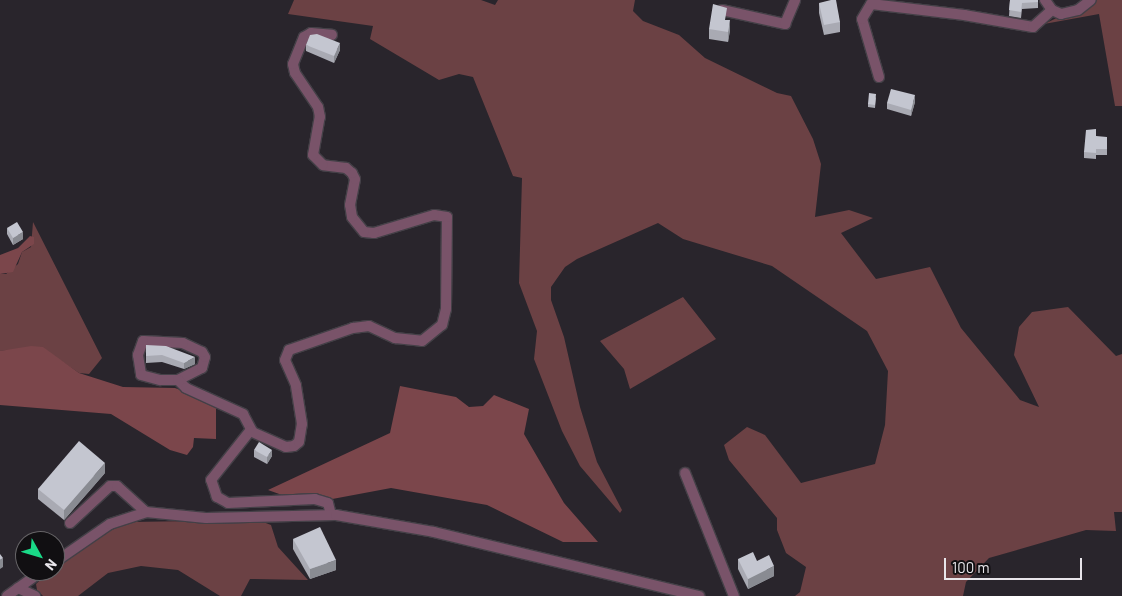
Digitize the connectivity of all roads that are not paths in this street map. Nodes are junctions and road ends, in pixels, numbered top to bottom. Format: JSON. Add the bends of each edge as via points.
{"nodes":[{"id":1,"x":795,"y":0,"type":"edge"},
{"id":2,"x":1046,"y":0,"type":"edge"},
{"id":3,"x":1091,"y":0,"type":"edge"},
{"id":4,"x":870,"y":2,"type":"edge"},
{"id":5,"x":722,"y":10,"type":"edge"},
{"id":6,"x":1052,"y":10,"type":"junction"},
{"id":7,"x":332,"y":35,"type":"dead end"},
{"id":8,"x":879,"y":77,"type":"dead end"},
{"id":9,"x":178,"y":380,"type":"junction"},
{"id":10,"x":252,"y":430,"type":"junction"},
{"id":11,"x":686,"y":473,"type":"dead end"},
{"id":12,"x":146,"y":512,"type":"junction"},
{"id":13,"x":331,"y":515,"type":"junction"},
{"id":14,"x":70,"y":523,"type":"dead end"},
{"id":15,"x":65,"y":555,"type":"edge"},
{"id":16,"x":28,"y":581,"type":"edge"},
{"id":17,"x":18,"y":588,"type":"junction"},
{"id":18,"x":7,"y":596,"type":"edge"},
{"id":19,"x":35,"y":596,"type":"edge"},
{"id":20,"x":699,"y":596,"type":"edge"},
{"id":21,"x":734,"y":596,"type":"edge"}],
"edges":[{"from":1,"to":5,"type":"street","via":[[785,24]]},
{"from":2,"to":6,"type":"street"},
{"from":3,"to":6,"type":"street","via":[[1071,12]]},
{"from":4,"to":6,"type":"street","via":[[1032,27]]},
{"from":4,"to":8,"type":"street","via":[[862,19]]},
{"from":7,"to":10,"type":"street","via":[[311,33],[304,37],[293,64],[318,107],[320,118],[313,156],[323,165],[346,168],[352,173],[355,179],[352,217],[364,232],[374,233],[434,215],[447,217],[446,309],[442,326],[422,341],[394,338],[369,326],[353,328],[289,350],[285,360],[296,384],[302,424],[299,442],[286,447]]},
{"from":9,"to":9,"type":"street","via":[[202,368],[202,352],[183,343],[143,341],[138,355],[141,375]]},
{"from":9,"to":10,"type":"street","via":[[186,388],[243,414]]},
{"from":10,"to":13,"type":"street","via":[[213,475],[211,485],[219,499],[233,504],[315,499],[328,503]]},
{"from":11,"to":21,"type":"street"},
{"from":12,"to":13,"type":"street","via":[[206,518]]},
{"from":12,"to":14,"type":"street","via":[[117,486],[110,486]]},
{"from":12,"to":15,"type":"street","via":[[110,524]]},
{"from":13,"to":20,"type":"street","via":[[434,532]]},
{"from":16,"to":17,"type":"street"},
{"from":17,"to":18,"type":"street"},
{"from":17,"to":19,"type":"street"}]}
